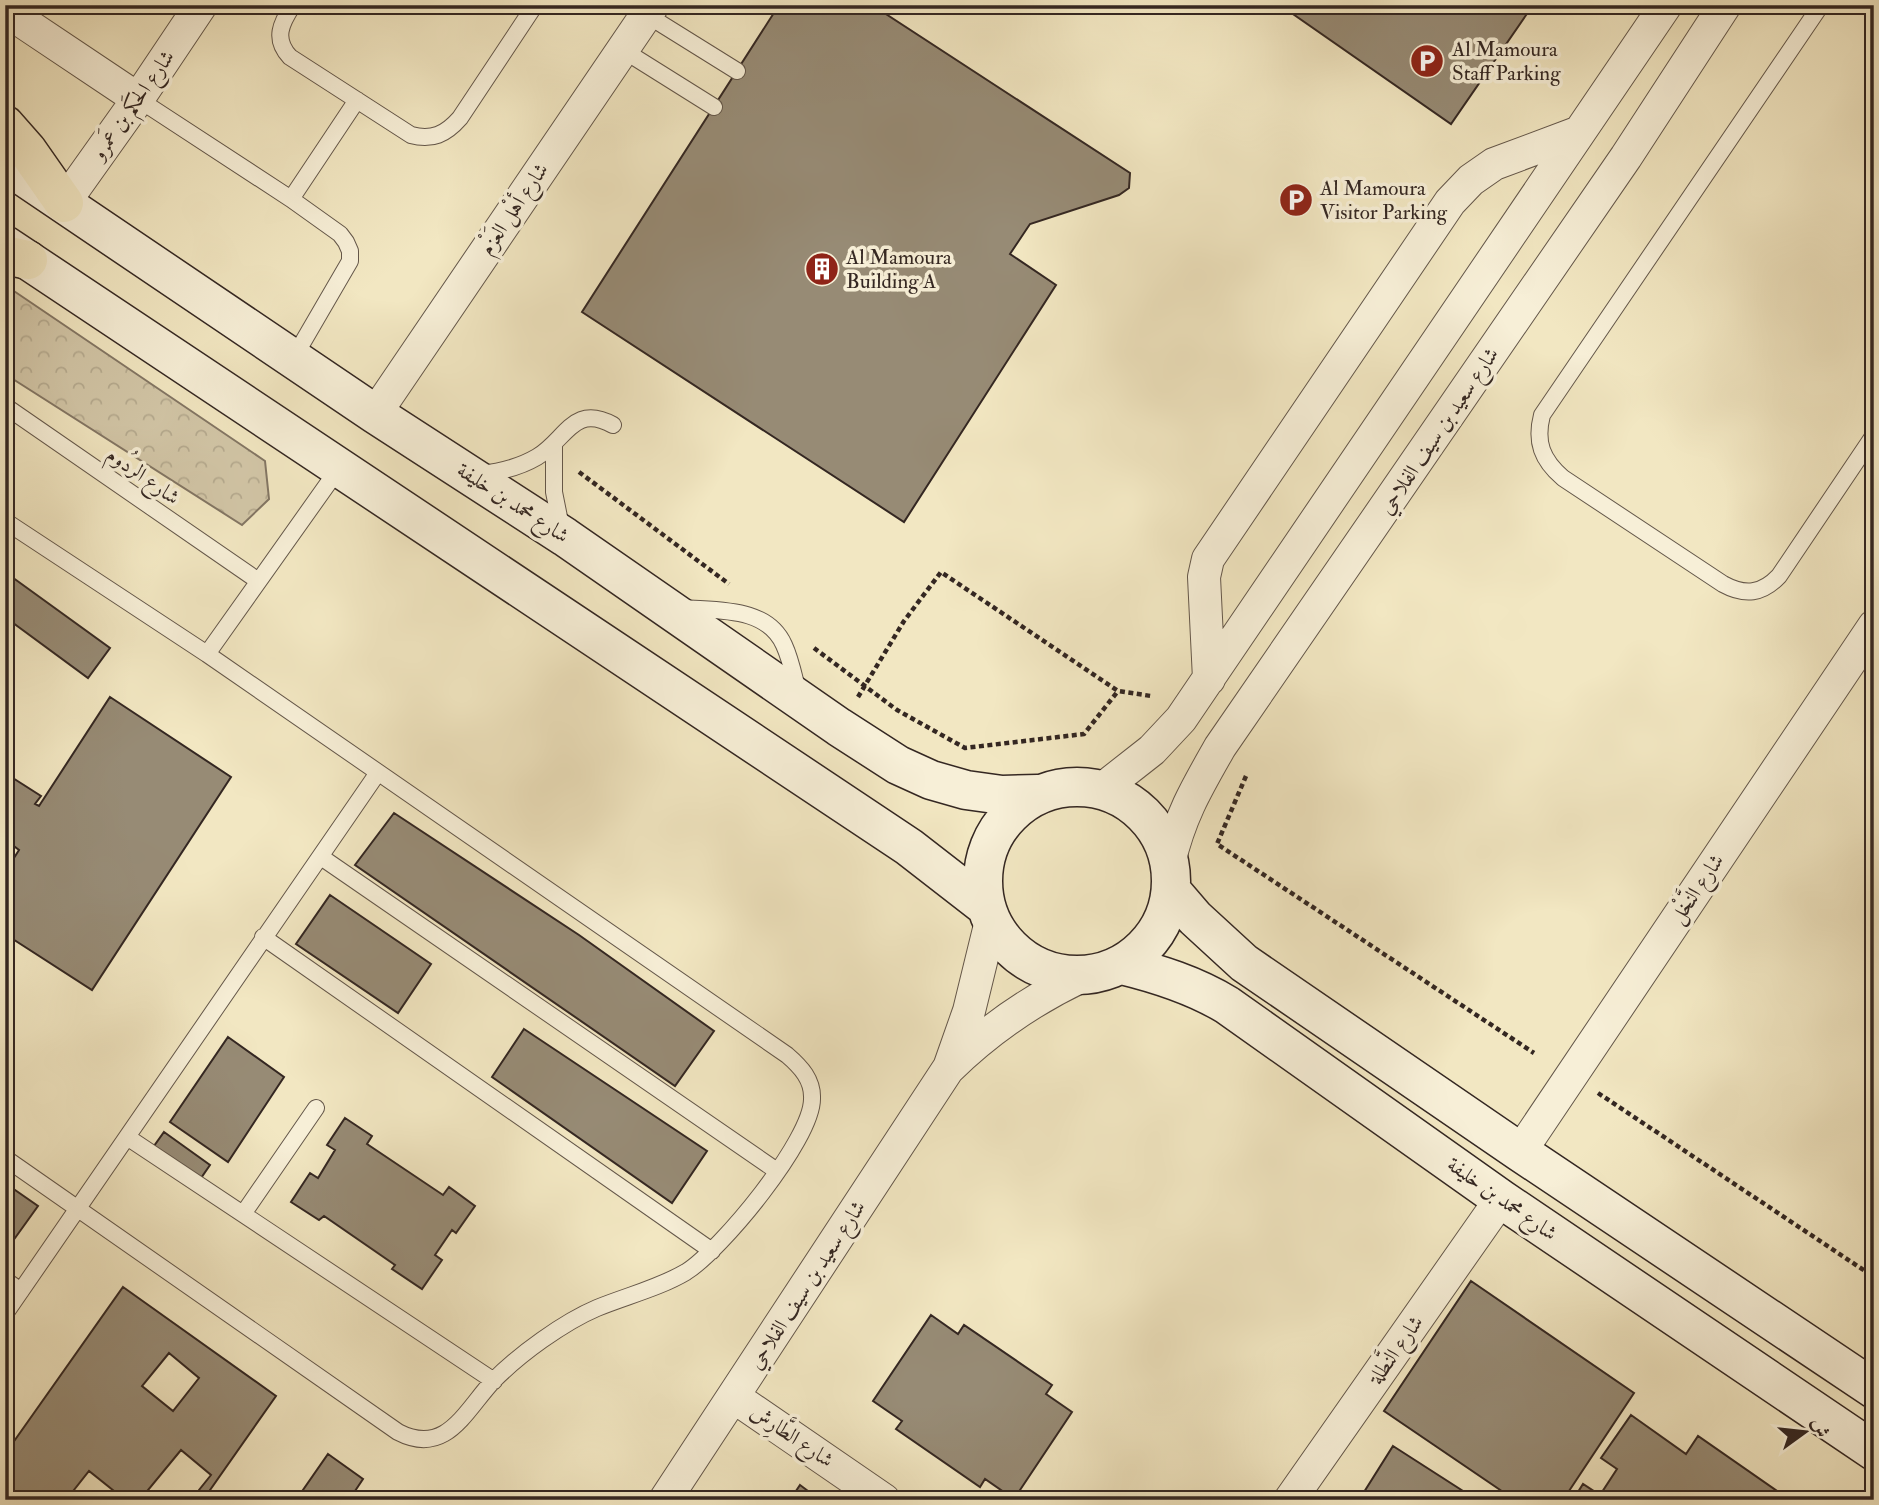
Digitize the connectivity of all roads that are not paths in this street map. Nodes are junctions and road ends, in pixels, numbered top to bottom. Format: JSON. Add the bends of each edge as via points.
{"nodes":[{"id":1,"x":201,"y":5,"type":"edge"},
{"id":2,"x":293,"y":5,"type":"edge"},
{"id":3,"x":535,"y":5,"type":"edge"},
{"id":4,"x":1666,"y":5,"type":"edge"},
{"id":5,"x":1725,"y":5,"type":"edge"},
{"id":6,"x":1821,"y":5,"type":"edge"},
{"id":7,"x":5,"y":10,"type":"edge"},
{"id":8,"x":650,"y":10,"type":"edge"},
{"id":9,"x":623,"y":50,"type":"junction"},
{"id":10,"x":737,"y":71,"type":"dead end"},
{"id":11,"x":138,"y":99,"type":"junction"},
{"id":12,"x":357,"y":100,"type":"junction"},
{"id":13,"x":714,"y":107,"type":"dead end"},
{"id":14,"x":5,"y":125,"type":"edge"},
{"id":15,"x":1577,"y":134,"type":"junction"},
{"id":16,"x":5,"y":164,"type":"edge"},
{"id":17,"x":291,"y":199,"type":"junction"},
{"id":18,"x":64,"y":203,"type":"junction"},
{"id":19,"x":13,"y":253,"type":"edge"},
{"id":20,"x":293,"y":359,"type":"junction"},
{"id":21,"x":5,"y":406,"type":"edge"},
{"id":22,"x":375,"y":414,"type":"junction"},
{"id":23,"x":613,"y":425,"type":"dead end"},
{"id":24,"x":1874,"y":435,"type":"edge"},
{"id":25,"x":554,"y":446,"type":"junction"},
{"id":26,"x":339,"y":468,"type":"junction"},
{"id":27,"x":470,"y":475,"type":"junction"},
{"id":28,"x":5,"y":521,"type":"edge"},
{"id":29,"x":565,"y":537,"type":"junction"},
{"id":30,"x":257,"y":580,"type":"junction"},
{"id":31,"x":1874,"y":626,"type":"edge"},
{"id":32,"x":207,"y":654,"type":"junction"},
{"id":33,"x":1209,"y":679,"type":"junction"},
{"id":34,"x":377,"y":774,"type":"junction"},
{"id":35,"x":1101,"y":790,"type":"junction"},
{"id":36,"x":1038,"y":794,"type":"junction"},
{"id":37,"x":321,"y":857,"type":"junction"},
{"id":38,"x":1170,"y":877,"type":"junction"},
{"id":39,"x":988,"y":913,"type":"junction"},
{"id":40,"x":263,"y":937,"type":"junction"},
{"id":41,"x":1122,"y":965,"type":"junction"},
{"id":42,"x":1082,"y":976,"type":"junction"},
{"id":43,"x":948,"y":1069,"type":"junction"},
{"id":44,"x":316,"y":1108,"type":"dead end"},
{"id":45,"x":127,"y":1136,"type":"junction"},
{"id":46,"x":1520,"y":1152,"type":"junction"},
{"id":47,"x":5,"y":1158,"type":"edge"},
{"id":48,"x":777,"y":1171,"type":"junction"},
{"id":49,"x":1501,"y":1199,"type":"junction"},
{"id":50,"x":79,"y":1209,"type":"junction"},
{"id":51,"x":243,"y":1214,"type":"junction"},
{"id":52,"x":712,"y":1251,"type":"junction"},
{"id":53,"x":5,"y":1280,"type":"edge"},
{"id":54,"x":21,"y":1291,"type":"junction"},
{"id":55,"x":5,"y":1314,"type":"edge"},
{"id":56,"x":494,"y":1381,"type":"junction"},
{"id":57,"x":1874,"y":1389,"type":"edge"},
{"id":58,"x":734,"y":1396,"type":"junction"},
{"id":59,"x":1874,"y":1451,"type":"edge"},
{"id":60,"x":664,"y":1500,"type":"edge"},
{"id":61,"x":884,"y":1500,"type":"edge"},
{"id":62,"x":1290,"y":1500,"type":"edge"}],
"edges":[{"from":1,"to":11,"type":"street","name":"شارع الحكَم بن عَمرو"},
{"from":2,"to":12,"type":"lane","via":[[279,32],[284,50]]},
{"from":3,"to":12,"type":"lane","via":[[460,118],[440,135],[411,135]]},
{"from":4,"to":15,"type":"street"},
{"from":5,"to":38,"type":"street","name":"شارع سعيد بن سيف الفلاحي","via":[[1626,157],[1220,747],[1180,821]]},
{"from":6,"to":24,"type":"lane","via":[[1542,415],[1539,444],[1563,478],[1723,584],[1747,593],[1771,585],[1779,576]]},
{"from":7,"to":11,"type":"street"},
{"from":8,"to":9,"type":"street","name":"شارع أهْل العَزْم"},
{"from":8,"to":10,"type":"lane"},
{"from":9,"to":13,"type":"lane"},
{"from":9,"to":22,"type":"street","name":"شارع أهْل العَزْم"},
{"from":11,"to":17,"type":"lane"},
{"from":11,"to":18,"type":"street","name":"شارع الحكَم بن عَمرو"},
{"from":12,"to":17,"type":"lane"},
{"from":14,"to":18,"type":"main road"},
{"from":15,"to":33,"type":"street"},
{"from":15,"to":33,"type":"street","via":[[1512,156],[1471,180],[1406,264],[1208,559],[1204,577]]},
{"from":16,"to":18,"type":"main road","name":"شارع محمد بن خليفة"},
{"from":17,"to":20,"type":"lane","via":[[340,234],[350,251],[345,271]]},
{"from":18,"to":20,"type":"main road","name":"شارع محمد بن خليفة"},
{"from":19,"to":26,"type":"main road"},
{"from":20,"to":22,"type":"main road","name":"شارع محمد بن خليفة"},
{"from":21,"to":30,"type":"lane","name":"شارع الردُوم"},
{"from":22,"to":27,"type":"main road","name":"شارع محمد بن خليفة"},
{"from":23,"to":25,"type":"lane","via":[[589,417],[577,421]]},
{"from":25,"to":27,"type":"lane","via":[[515,467]]},
{"from":25,"to":29,"type":"lane","via":[[554,492]]},
{"from":26,"to":30,"type":"lane"},
{"from":26,"to":39,"type":"main road","via":[[909,847]]},
{"from":27,"to":29,"type":"main road","name":"شارع محمد بن خليفة"},
{"from":28,"to":32,"type":"lane"},
{"from":29,"to":36,"type":"main road","name":"شارع محمد بن خليفة","via":[[898,765],[966,790]]},
{"from":30,"to":32,"type":"lane"},
{"from":31,"to":46,"type":"street","name":"شارع النَّخْل"},
{"from":32,"to":34,"type":"lane"},
{"from":33,"to":35,"type":"street","via":[[1167,734]]},
{"from":34,"to":37,"type":"lane"},
{"from":34,"to":48,"type":"lane","via":[[800,1066],[813,1097],[811,1115]]},
{"from":35,"to":36,"type":"main road","via":[[1069,787]]},
{"from":35,"to":38,"type":"main road","via":[[1133,805],[1156,831]]},
{"from":36,"to":39,"type":"main road","via":[[998,829],[986,853],[982,879]]},
{"from":37,"to":40,"type":"lane"},
{"from":37,"to":48,"type":"lane"},
{"from":38,"to":41,"type":"main road","via":[[1166,913],[1156,934]]},
{"from":38,"to":46,"type":"main road","via":[[1195,918],[1244,962]]},
{"from":39,"to":42,"type":"main road","via":[[1006,944],[1028,962],[1054,973]]},
{"from":39,"to":43,"type":"street","name":"شارع سعيد بن سيف الفلاحي","via":[[969,1011]]},
{"from":40,"to":45,"type":"lane"},
{"from":40,"to":52,"type":"lane"},
{"from":41,"to":42,"type":"main road"},
{"from":41,"to":49,"type":"main road","name":"شارع محمد بن خليفة","via":[[1186,983],[1227,1005]]},
{"from":42,"to":43,"type":"street","name":"شارع سعيد بن سيف الفلاحي","via":[[997,1026]]},
{"from":43,"to":58,"type":"street","name":"شارع سعيد بن سيف الفلاحي"},
{"from":44,"to":51,"type":"lane"},
{"from":45,"to":50,"type":"lane"},
{"from":45,"to":51,"type":"lane"},
{"from":46,"to":57,"type":"main road"},
{"from":47,"to":50,"type":"lane"},
{"from":48,"to":52,"type":"lane"},
{"from":49,"to":59,"type":"main road","name":"شارع محمد بن خليفة"},
{"from":49,"to":62,"type":"street","name":"شارع النَّطلة"},
{"from":50,"to":54,"type":"lane"},
{"from":50,"to":56,"type":"lane","via":[[411,1439],[427,1441],[450,1431]]},
{"from":51,"to":56,"type":"lane"},
{"from":52,"to":56,"type":"lane","via":[[686,1272],[566,1325]]},
{"from":53,"to":54,"type":"lane"},
{"from":54,"to":55,"type":"lane"},
{"from":58,"to":60,"type":"street","name":"شارع سعيد بن سيف الفلاحي"},
{"from":58,"to":61,"type":"street","name":"شارع الطَّارِش"}]}
